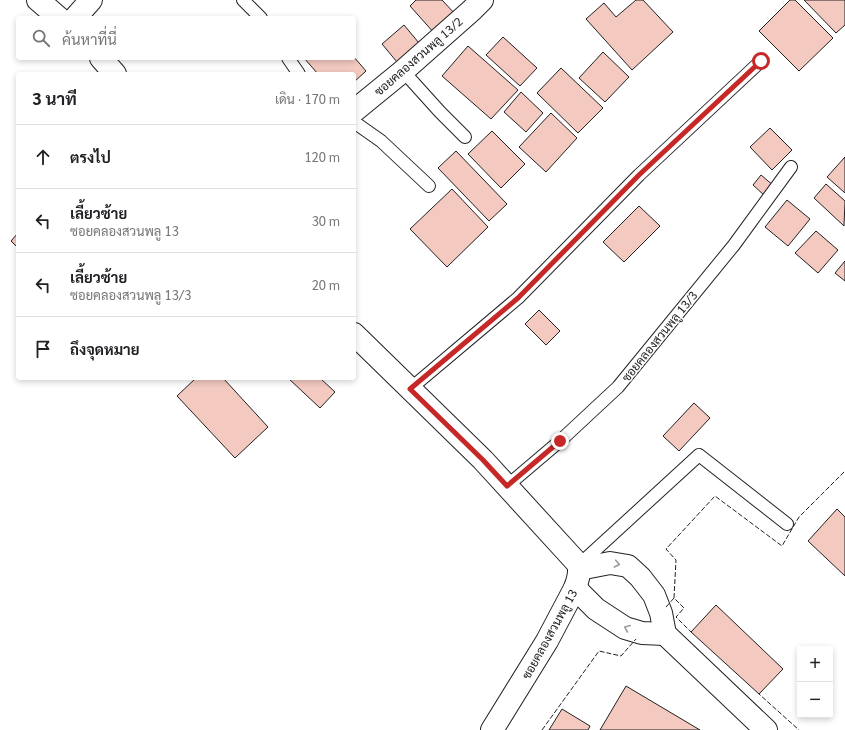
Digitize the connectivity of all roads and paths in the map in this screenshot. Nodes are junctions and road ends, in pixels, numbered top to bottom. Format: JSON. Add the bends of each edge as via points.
{"nodes":[{"id":1,"x":38,"y":0,"type":"edge"},
{"id":2,"x":91,"y":0,"type":"edge"},
{"id":3,"x":244,"y":0,"type":"edge"},
{"id":4,"x":482,"y":0,"type":"edge"},
{"id":5,"x":57,"y":16,"type":"edge"},
{"id":6,"x":77,"y":16,"type":"edge"},
{"id":7,"x":259,"y":16,"type":"edge"},
{"id":8,"x":103,"y":60,"type":"edge"},
{"id":9,"x":289,"y":60,"type":"edge"},
{"id":10,"x":761,"y":61,"type":"dead end"},
{"id":11,"x":403,"y":71,"type":"junction"},
{"id":12,"x":113,"y":72,"type":"edge"},
{"id":13,"x":298,"y":72,"type":"edge"},
{"id":14,"x":356,"y":109,"type":"edge"},
{"id":15,"x":356,"y":123,"type":"edge"},
{"id":16,"x":465,"y":137,"type":"dead end"},
{"id":17,"x":791,"y":167,"type":"dead end"},
{"id":18,"x":428,"y":186,"type":"dead end"},
{"id":19,"x":356,"y":336,"type":"edge"},
{"id":20,"x":410,"y":389,"type":"junction"},
{"id":21,"x":507,"y":486,"type":"junction"},
{"id":22,"x":787,"y":524,"type":"dead end"},
{"id":23,"x":578,"y":574,"type":"junction"},
{"id":24,"x":664,"y":634,"type":"junction"},
{"id":25,"x":492,"y":730,"type":"edge"},
{"id":26,"x":766,"y":730,"type":"edge"}],
"edges":[{"from":1,"to":5,"type":"street"},
{"from":2,"to":6,"type":"street"},
{"from":3,"to":7,"type":"lane"},
{"from":4,"to":11,"type":"street","name":"ซอยคลองสวนพลู 13/2"},
{"from":8,"to":12,"type":"street"},
{"from":9,"to":13,"type":"lane"},
{"from":10,"to":20,"type":"lane","via":[[639,175],[518,298]]},
{"from":11,"to":14,"type":"street","name":"ซอยคลองสวนพลู 13/2"},
{"from":11,"to":16,"type":"lane"},
{"from":15,"to":18,"type":"lane","via":[[381,141]]},
{"from":17,"to":21,"type":"lane","name":"ซอยคลองสวนพลู 13/3","via":[[734,245],[618,388]]},
{"from":19,"to":20,"type":"street"},
{"from":20,"to":21,"type":"street"},
{"from":21,"to":23,"type":"street"},
{"from":22,"to":23,"type":"lane","via":[[699,455]]},
{"from":24,"to":23,"type":"street","one_way":true,"via":[[642,633],[625,628],[596,609]]},
{"from":23,"to":24,"type":"street","one_way":true,"via":[[610,563],[628,566],[654,595],[661,613]]},
{"from":23,"to":25,"type":"street","name":"ซอยคลองสวนพลู 13","via":[[548,641]]},
{"from":24,"to":26,"type":"street"}]}
